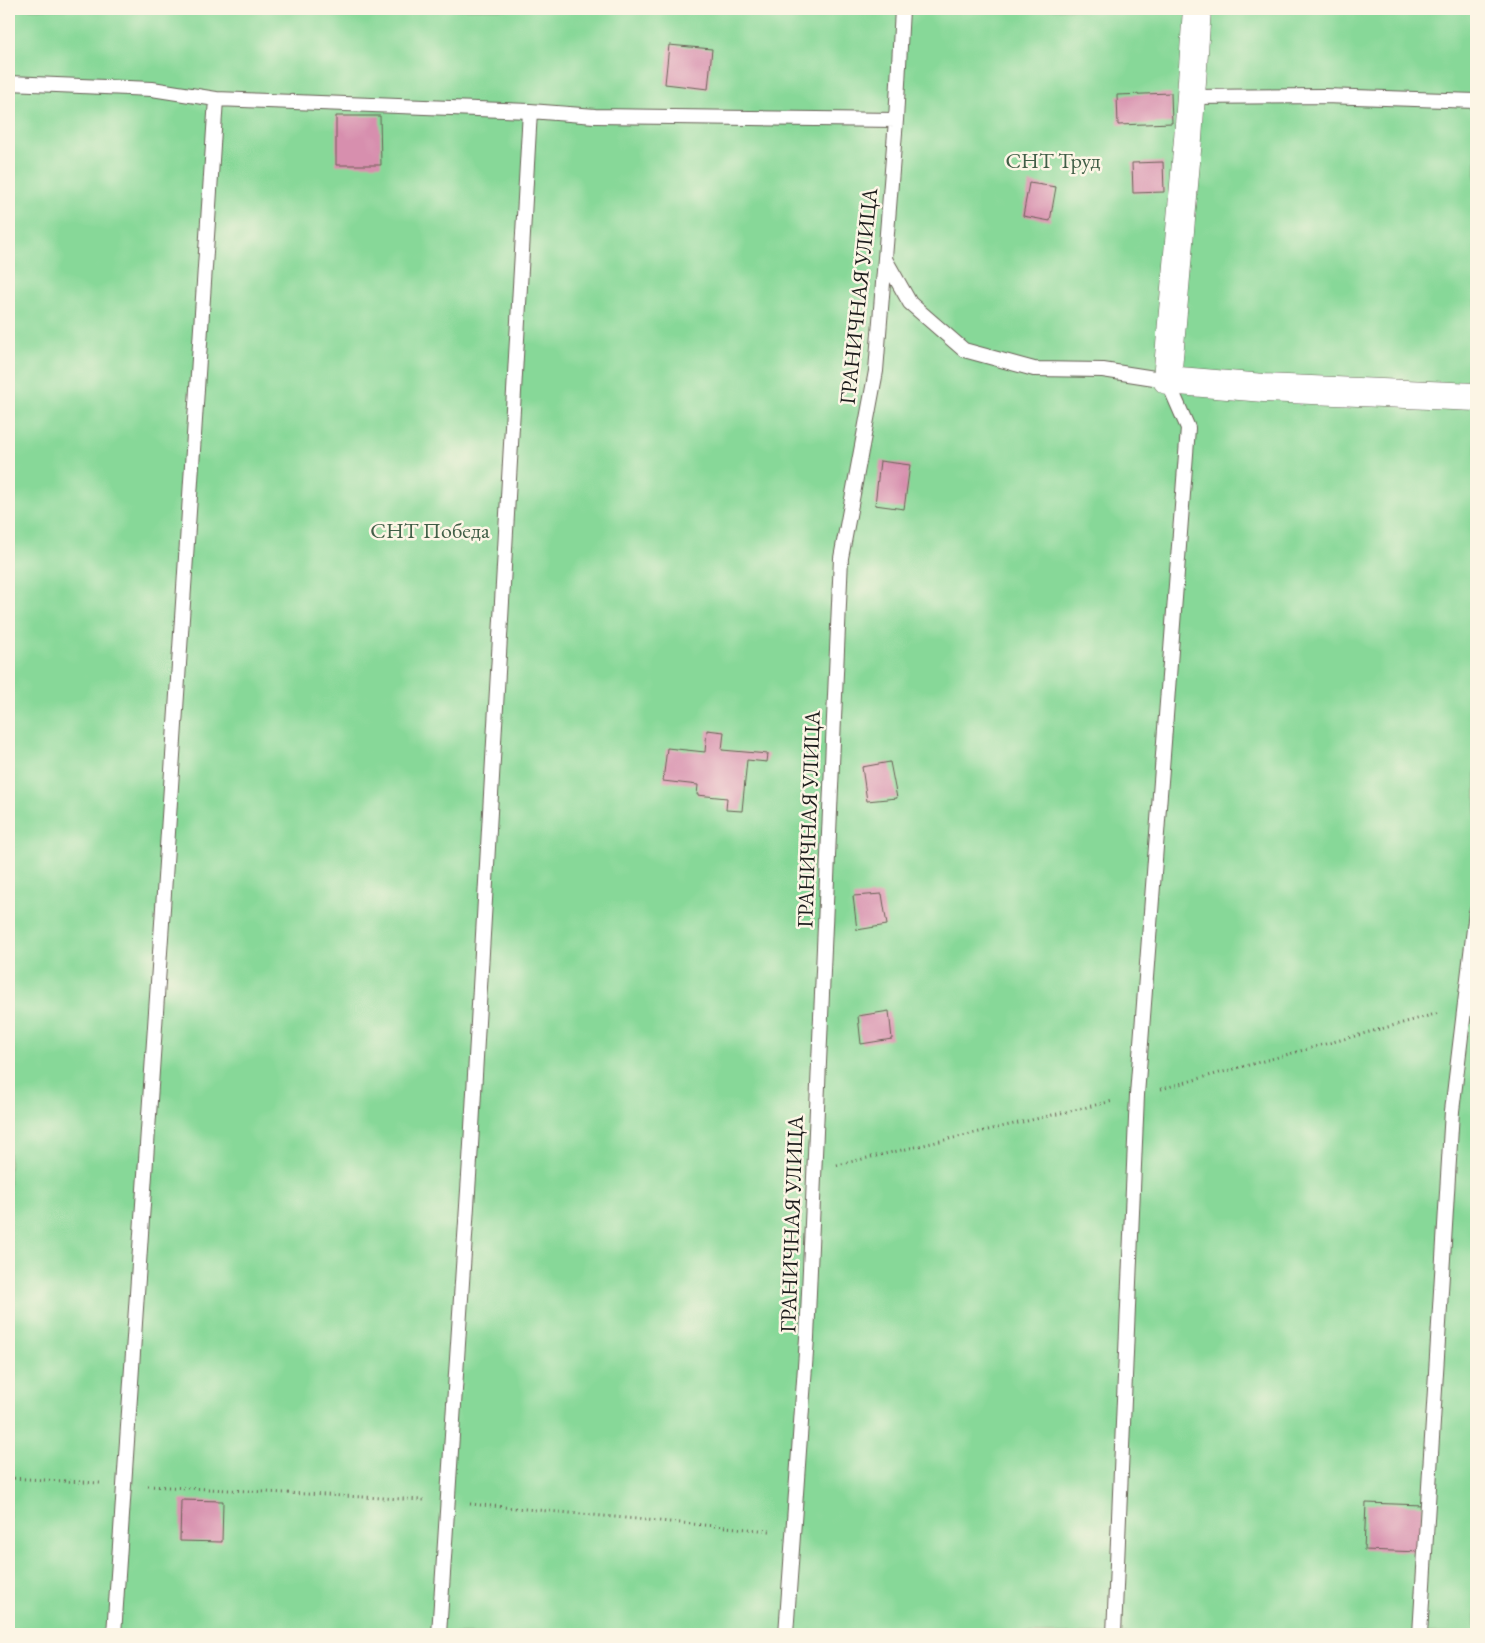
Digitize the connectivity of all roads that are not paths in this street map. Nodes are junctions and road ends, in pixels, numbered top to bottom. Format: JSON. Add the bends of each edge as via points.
{"nodes":[{"id":1,"x":902,"y":9,"type":"edge"},
{"id":2,"x":1197,"y":9,"type":"edge"},
{"id":3,"x":9,"y":83,"type":"edge"},
{"id":4,"x":1191,"y":97,"type":"junction"},
{"id":5,"x":216,"y":99,"type":"junction"},
{"id":6,"x":1476,"y":101,"type":"edge"},
{"id":7,"x":530,"y":111,"type":"junction"},
{"id":8,"x":896,"y":120,"type":"junction"},
{"id":9,"x":885,"y":258,"type":"junction"},
{"id":10,"x":1167,"y":380,"type":"junction"},
{"id":11,"x":1476,"y":397,"type":"edge"},
{"id":12,"x":1476,"y":912,"type":"edge"},
{"id":13,"x":114,"y":1634,"type":"edge"},
{"id":14,"x":439,"y":1634,"type":"edge"},
{"id":15,"x":786,"y":1634,"type":"edge"},
{"id":16,"x":1114,"y":1634,"type":"edge"},
{"id":17,"x":1420,"y":1634,"type":"edge"}],
"edges":[{"from":1,"to":8,"type":"lane","name":"ГРАНИЧНАЯ УЛИЦА"},
{"from":2,"to":4,"type":"street"},
{"from":3,"to":5,"type":"lane","via":[[152,89]]},
{"from":4,"to":6,"type":"lane","via":[[1324,96]]},
{"from":4,"to":10,"type":"street"},
{"from":5,"to":7,"type":"lane"},
{"from":5,"to":13,"type":"lane"},
{"from":7,"to":8,"type":"lane","via":[[595,116]]},
{"from":7,"to":14,"type":"lane","via":[[472,1136]]},
{"from":8,"to":9,"type":"lane","name":"ГРАНИЧНАЯ УЛИЦА"},
{"from":9,"to":10,"type":"lane","via":[[910,303],[964,350],[1034,368],[1103,370]]},
{"from":9,"to":15,"type":"lane","name":"ГРАНИЧНАЯ УЛИЦА","via":[[876,371],[841,558],[808,1338]]},
{"from":10,"to":11,"type":"street","via":[[1264,388]]},
{"from":10,"to":16,"type":"lane","via":[[1188,428],[1137,1095]]},
{"from":12,"to":17,"type":"lane","via":[[1452,1111]]}]}
